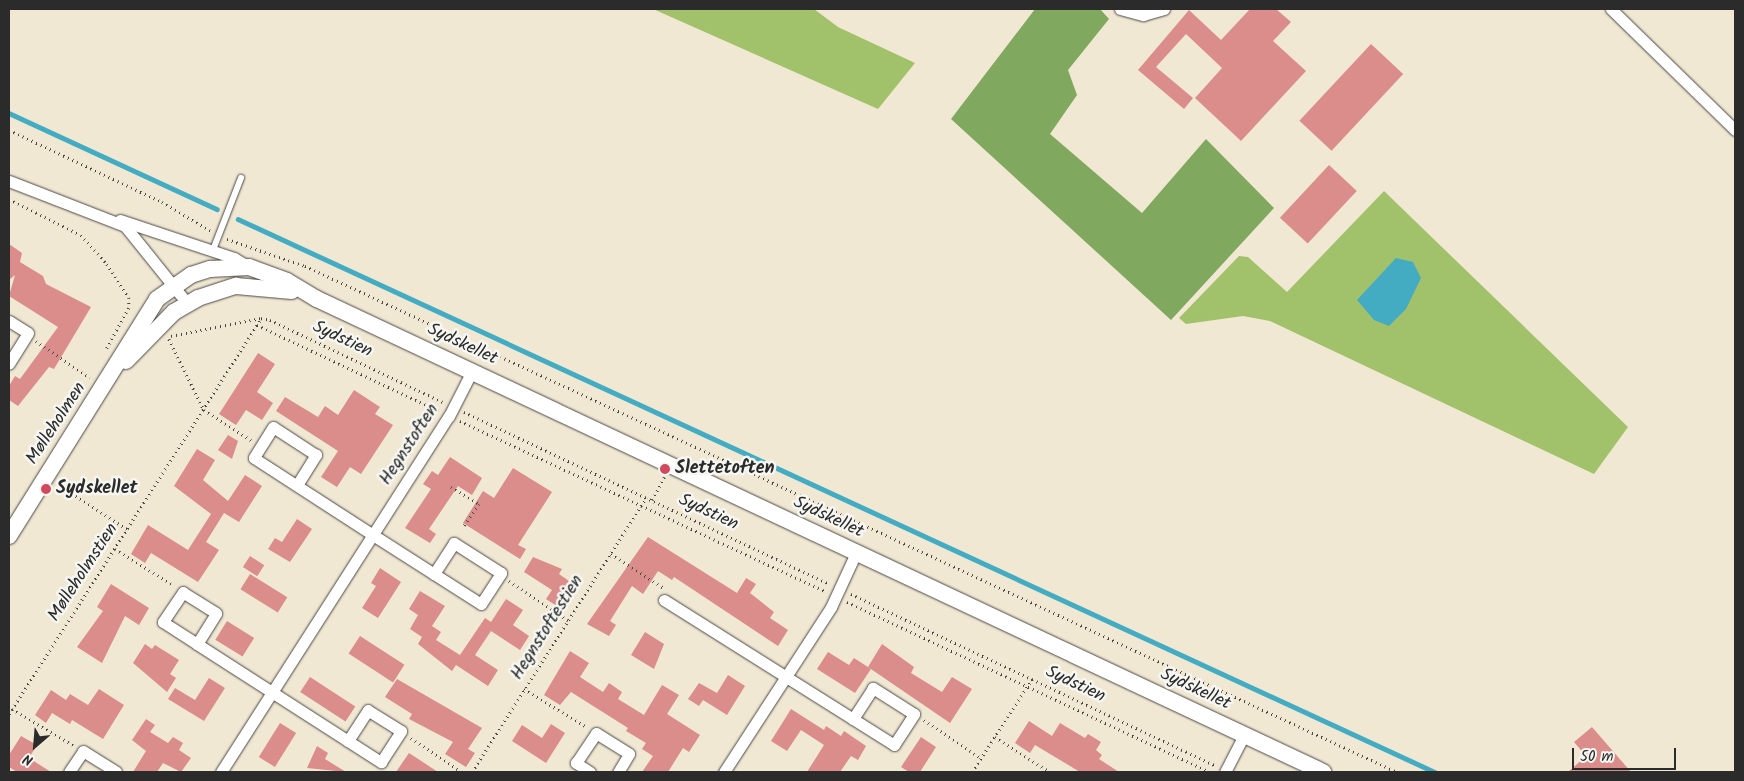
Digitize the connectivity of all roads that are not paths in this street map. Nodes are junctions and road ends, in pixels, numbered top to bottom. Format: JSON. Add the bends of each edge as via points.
{"nodes":[{"id":1,"x":1120,"y":9,"type":"edge"},
{"id":2,"x":1164,"y":9,"type":"edge"},
{"id":3,"x":1611,"y":9,"type":"edge"},
{"id":4,"x":1735,"y":130,"type":"edge"},
{"id":5,"x":241,"y":178,"type":"dead end"},
{"id":6,"x":9,"y":181,"type":"edge"},
{"id":7,"x":111,"y":218,"type":"junction"},
{"id":8,"x":213,"y":250,"type":"junction"},
{"id":9,"x":249,"y":268,"type":"junction"},
{"id":10,"x":174,"y":285,"type":"junction"},
{"id":11,"x":318,"y":299,"type":"junction"},
{"id":12,"x":187,"y":303,"type":"junction"},
{"id":13,"x":9,"y":321,"type":"edge"},
{"id":14,"x":9,"y":363,"type":"edge"},
{"id":15,"x":472,"y":371,"type":"junction"},
{"id":16,"x":106,"y":384,"type":"junction"},
{"id":17,"x":297,"y":485,"type":"junction"},
{"id":18,"x":373,"y":535,"type":"junction"},
{"id":19,"x":9,"y":536,"type":"edge"},
{"id":20,"x":856,"y":553,"type":"junction"},
{"id":21,"x":434,"y":574,"type":"junction"},
{"id":22,"x":664,"y":600,"type":"road end"},
{"id":23,"x":197,"y":644,"type":"junction"},
{"id":24,"x":785,"y":676,"type":"junction"},
{"id":25,"x":273,"y":692,"type":"junction"},
{"id":26,"x":853,"y":719,"type":"junction"},
{"id":27,"x":1244,"y":735,"type":"junction"},
{"id":28,"x":348,"y":741,"type":"junction"},
{"id":29,"x":1226,"y":771,"type":"edge"},
{"id":30,"x":69,"y":772,"type":"edge"},
{"id":31,"x":116,"y":772,"type":"edge"},
{"id":32,"x":221,"y":772,"type":"edge"},
{"id":33,"x":590,"y":772,"type":"edge"},
{"id":34,"x":618,"y":772,"type":"edge"},
{"id":35,"x":724,"y":772,"type":"edge"},
{"id":36,"x":1323,"y":772,"type":"edge"}],
"edges":[{"from":1,"to":2,"type":"street","via":[[1143,15]]},
{"from":3,"to":4,"type":"street"},
{"from":5,"to":8,"type":"lane"},
{"from":6,"to":7,"type":"street","name":"Sydskellet"},
{"from":7,"to":8,"type":"street","name":"Sydskellet"},
{"from":7,"to":10,"type":"street","name":"Sydskellet","via":[[134,234]]},
{"from":8,"to":9,"type":"street","name":"Sydskellet"},
{"from":9,"to":10,"type":"street","name":"Sydskellet","via":[[210,269]]},
{"from":9,"to":11,"type":"street","name":"Sydskellet","via":[[287,281]]},
{"from":10,"to":12,"type":"street","name":"Sydskellet"},
{"from":10,"to":16,"type":"street","name":"Mølleholmen","via":[[144,316]]},
{"from":11,"to":12,"type":"street","name":"Sydskellet","via":[[259,285],[218,290]]},
{"from":11,"to":15,"type":"street","name":"Sydskellet"},
{"from":12,"to":16,"type":"street","name":"Mølleholmen","via":[[162,332]]},
{"from":13,"to":14,"type":"street","via":[[28,333]]},
{"from":15,"to":18,"type":"street","name":"Hegnstoften","via":[[452,412]]},
{"from":15,"to":20,"type":"street","name":"Sydskellet"},
{"from":16,"to":19,"type":"street","name":"Mølleholmen"},
{"from":17,"to":17,"type":"street","via":[[254,458],[273,428],[316,455]]},
{"from":17,"to":18,"type":"street"},
{"from":18,"to":21,"type":"street"},
{"from":18,"to":25,"type":"street","name":"Hegnstoften"},
{"from":20,"to":24,"type":"street","via":[[838,593]]},
{"from":20,"to":27,"type":"street","name":"Sydskellet"},
{"from":21,"to":21,"type":"street","via":[[454,543],[501,573],[482,604]]},
{"from":22,"to":24,"type":"street"},
{"from":23,"to":23,"type":"street","via":[[163,622],[183,592],[216,613]]},
{"from":23,"to":25,"type":"street"},
{"from":24,"to":26,"type":"street"},
{"from":24,"to":35,"type":"street"},
{"from":25,"to":28,"type":"street"},
{"from":25,"to":32,"type":"street","name":"Hegnstoften"},
{"from":26,"to":26,"type":"street","via":[[894,745],[914,714],[872,688]]},
{"from":27,"to":29,"type":"street"},
{"from":27,"to":36,"type":"street","name":"Sydskellet"},
{"from":28,"to":28,"type":"street","via":[[368,710],[401,731],[381,762]]},
{"from":30,"to":31,"type":"street","via":[[83,751]]},
{"from":33,"to":34,"type":"street","via":[[576,763],[596,733],[629,754]]}]}
